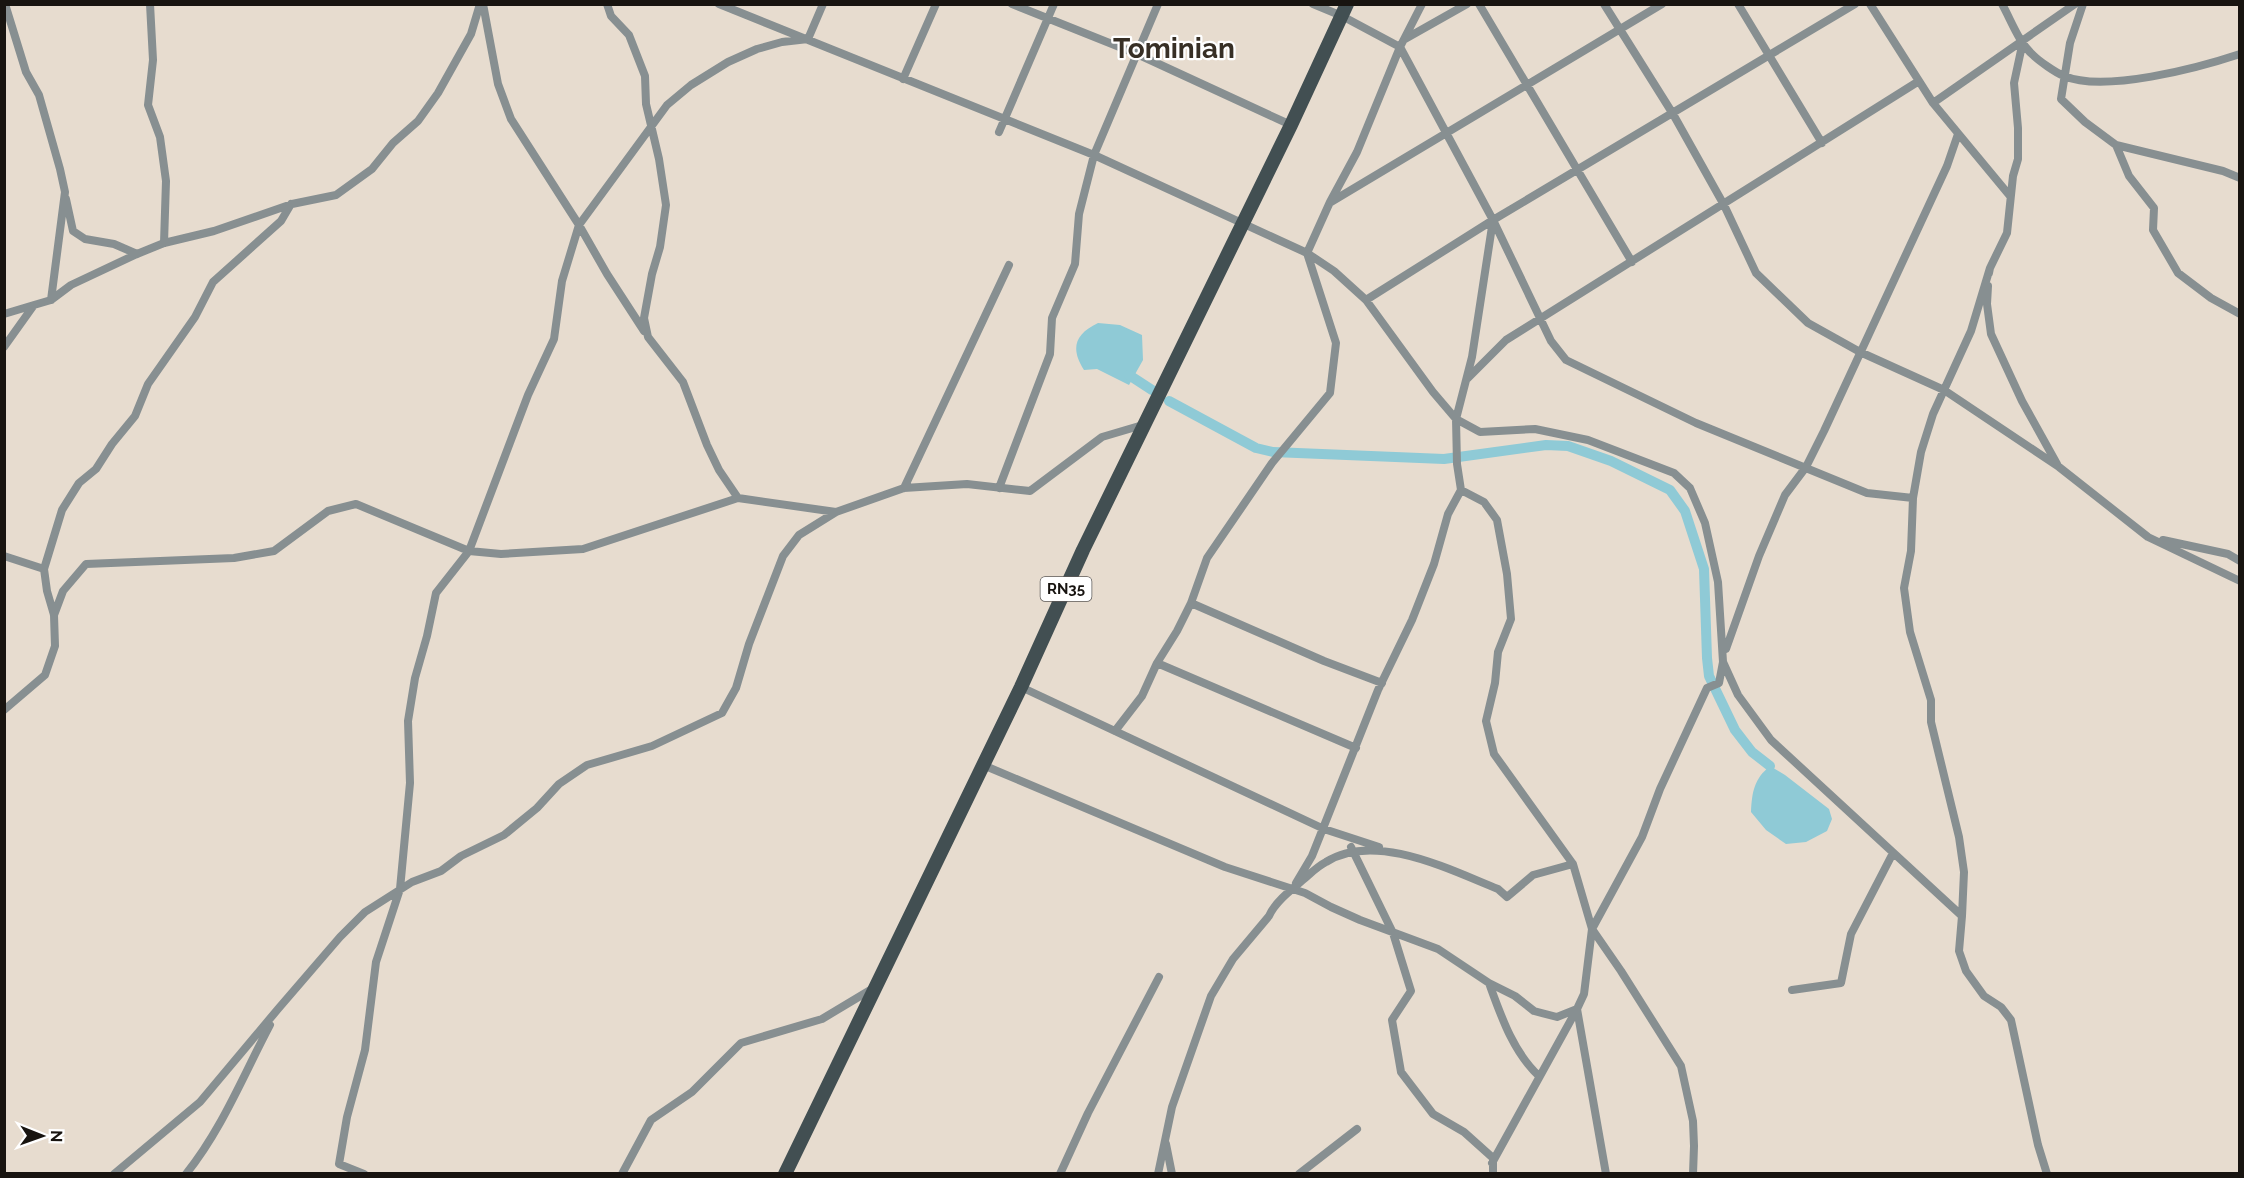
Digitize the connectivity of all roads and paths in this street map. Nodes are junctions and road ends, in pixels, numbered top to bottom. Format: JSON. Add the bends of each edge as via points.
{"nodes":[{"id":1,"x":5,"y":4,"type":"edge"},
{"id":2,"x":150,"y":4,"type":"edge"},
{"id":3,"x":482,"y":4,"type":"edge"},
{"id":4,"x":607,"y":4,"type":"edge"},
{"id":5,"x":719,"y":4,"type":"edge"},
{"id":6,"x":823,"y":4,"type":"edge"},
{"id":7,"x":936,"y":4,"type":"edge"},
{"id":8,"x":1012,"y":4,"type":"edge"},
{"id":9,"x":1054,"y":4,"type":"edge"},
{"id":10,"x":1158,"y":4,"type":"edge"},
{"id":11,"x":1313,"y":4,"type":"edge"},
{"id":12,"x":1422,"y":4,"type":"edge"},
{"id":13,"x":1467,"y":4,"type":"edge"},
{"id":14,"x":1479,"y":4,"type":"edge"},
{"id":15,"x":1604,"y":4,"type":"edge"},
{"id":16,"x":1662,"y":4,"type":"edge"},
{"id":17,"x":1738,"y":4,"type":"edge"},
{"id":18,"x":1855,"y":4,"type":"edge"},
{"id":19,"x":1870,"y":4,"type":"edge"},
{"id":20,"x":2002,"y":4,"type":"edge"},
{"id":21,"x":2075,"y":4,"type":"edge"},
{"id":22,"x":2083,"y":4,"type":"edge"},
{"id":23,"x":1344,"y":10,"type":"edge"},
{"id":24,"x":1048,"y":20,"type":"junction"},
{"id":25,"x":1619,"y":29,"type":"junction"},
{"id":26,"x":808,"y":39,"type":"junction"},
{"id":27,"x":2023,"y":41,"type":"junction"},
{"id":28,"x":1402,"y":43,"type":"junction"},
{"id":29,"x":1137,"y":54,"type":"junction"},
{"id":30,"x":2240,"y":54,"type":"edge"},
{"id":31,"x":1769,"y":56,"type":"junction"},
{"id":32,"x":2064,"y":76,"type":"junction"},
{"id":33,"x":903,"y":79,"type":"junction"},
{"id":34,"x":1919,"y":81,"type":"junction"},
{"id":35,"x":1525,"y":85,"type":"junction"},
{"id":36,"x":1933,"y":103,"type":"junction"},
{"id":37,"x":1673,"y":114,"type":"junction"},
{"id":38,"x":1005,"y":119,"type":"junction"},
{"id":39,"x":1291,"y":125,"type":"junction"},
{"id":40,"x":651,"y":128,"type":"junction"},
{"id":41,"x":999,"y":132,"type":"dead end"},
{"id":42,"x":1446,"y":134,"type":"junction"},
{"id":43,"x":1958,"y":134,"type":"junction"},
{"id":44,"x":1822,"y":143,"type":"junction"},
{"id":45,"x":2116,"y":145,"type":"junction"},
{"id":46,"x":1094,"y":155,"type":"junction"},
{"id":47,"x":1577,"y":172,"type":"junction"},
{"id":48,"x":2240,"y":178,"type":"edge"},
{"id":49,"x":64,"y":192,"type":"junction"},
{"id":50,"x":2010,"y":196,"type":"junction"},
{"id":51,"x":1330,"y":202,"type":"junction"},
{"id":52,"x":292,"y":204,"type":"junction"},
{"id":53,"x":1724,"y":205,"type":"junction"},
{"id":54,"x":1493,"y":220,"type":"junction"},
{"id":55,"x":1243,"y":224,"type":"junction"},
{"id":56,"x":579,"y":225,"type":"junction"},
{"id":57,"x":165,"y":243,"type":"junction"},
{"id":58,"x":1307,"y":253,"type":"junction"},
{"id":59,"x":137,"y":254,"type":"junction"},
{"id":60,"x":1632,"y":262,"type":"junction"},
{"id":61,"x":1009,"y":265,"type":"dead end"},
{"id":62,"x":1990,"y":268,"type":"junction"},
{"id":63,"x":51,"y":300,"type":"junction"},
{"id":64,"x":1366,"y":300,"type":"junction"},
{"id":65,"x":34,"y":305,"type":"junction"},
{"id":66,"x":4,"y":314,"type":"edge"},
{"id":67,"x":2240,"y":314,"type":"edge"},
{"id":68,"x":1540,"y":318,"type":"junction"},
{"id":69,"x":648,"y":337,"type":"junction"},
{"id":70,"x":4,"y":346,"type":"edge"},
{"id":71,"x":1860,"y":352,"type":"junction"},
{"id":72,"x":1466,"y":380,"type":"junction"},
{"id":73,"x":1944,"y":390,"type":"junction"},
{"id":74,"x":1456,"y":419,"type":"junction"},
{"id":75,"x":1146,"y":424,"type":"junction"},
{"id":76,"x":1806,"y":467,"type":"junction"},
{"id":77,"x":2059,"y":467,"type":"junction"},
{"id":78,"x":904,"y":488,"type":"junction"},
{"id":79,"x":999,"y":488,"type":"junction"},
{"id":80,"x":1461,"y":490,"type":"junction"},
{"id":81,"x":738,"y":498,"type":"junction"},
{"id":82,"x":1913,"y":498,"type":"junction"},
{"id":83,"x":836,"y":512,"type":"junction"},
{"id":84,"x":2148,"y":537,"type":"junction"},
{"id":85,"x":469,"y":551,"type":"junction"},
{"id":86,"x":4,"y":556,"type":"edge"},
{"id":87,"x":2240,"y":561,"type":"edge"},
{"id":88,"x":44,"y":569,"type":"junction"},
{"id":89,"x":2240,"y":581,"type":"edge"},
{"id":90,"x":1191,"y":603,"type":"junction"},
{"id":91,"x":54,"y":615,"type":"junction"},
{"id":92,"x":1723,"y":662,"type":"junction"},
{"id":93,"x":1157,"y":663,"type":"junction"},
{"id":94,"x":1382,"y":683,"type":"junction"},
{"id":95,"x":1021,"y":687,"type":"junction"},
{"id":96,"x":4,"y":710,"type":"edge"},
{"id":97,"x":1115,"y":730,"type":"junction"},
{"id":98,"x":1356,"y":748,"type":"junction"},
{"id":99,"x":983,"y":765,"type":"junction"},
{"id":100,"x":1324,"y":829,"type":"junction"},
{"id":101,"x":1344,"y":837,"type":"junction"},
{"id":102,"x":1391,"y":850,"type":"junction"},
{"id":103,"x":1354,"y":851,"type":"junction"},
{"id":104,"x":1893,"y":853,"type":"junction"},
{"id":105,"x":1573,"y":864,"type":"junction"},
{"id":106,"x":1293,"y":888,"type":"junction"},
{"id":107,"x":400,"y":889,"type":"junction"},
{"id":108,"x":1962,"y":916,"type":"junction"},
{"id":109,"x":1592,"y":929,"type":"junction"},
{"id":110,"x":1393,"y":933,"type":"junction"},
{"id":111,"x":1159,"y":977,"type":"dead end"},
{"id":112,"x":1489,"y":983,"type":"junction"},
{"id":113,"x":875,"y":987,"type":"junction"},
{"id":114,"x":1792,"y":990,"type":"dead end"},
{"id":115,"x":278,"y":1009,"type":"junction"},
{"id":116,"x":1577,"y":1009,"type":"junction"},
{"id":117,"x":1539,"y":1076,"type":"junction"},
{"id":118,"x":1357,"y":1129,"type":"dead end"},
{"id":119,"x":1165,"y":1141,"type":"junction"},
{"id":120,"x":1493,"y":1158,"type":"junction"},
{"id":121,"x":114,"y":1173,"type":"edge"},
{"id":122,"x":186,"y":1173,"type":"edge"},
{"id":123,"x":364,"y":1173,"type":"edge"},
{"id":124,"x":622,"y":1173,"type":"edge"},
{"id":125,"x":785,"y":1173,"type":"edge"},
{"id":126,"x":1060,"y":1173,"type":"edge"},
{"id":127,"x":1158,"y":1173,"type":"edge"},
{"id":128,"x":1172,"y":1173,"type":"edge"},
{"id":129,"x":1299,"y":1173,"type":"edge"},
{"id":130,"x":1491,"y":1173,"type":"edge"},
{"id":131,"x":1606,"y":1173,"type":"edge"},
{"id":132,"x":1692,"y":1173,"type":"edge"},
{"id":133,"x":2047,"y":1173,"type":"edge"}],
"edges":[{"from":1,"to":49,"type":"street","via":[[26,72],[39,95]]},
{"from":2,"to":57,"type":"street","via":[[153,60],[148,105],[160,136],[166,181]]},
{"from":3,"to":52,"type":"street","via":[[471,34],[418,121],[393,142],[372,169],[336,195]]},
{"from":3,"to":56,"type":"street","via":[[498,84],[511,120]]},
{"from":4,"to":40,"type":"street","via":[[611,16],[629,35],[645,76]]},
{"from":5,"to":26,"type":"street"},
{"from":6,"to":26,"type":"street"},
{"from":7,"to":33,"type":"street"},
{"from":8,"to":24,"type":"street"},
{"from":9,"to":24,"type":"street"},
{"from":10,"to":29,"type":"street"},
{"from":11,"to":23,"type":"street"},
{"from":12,"to":28,"type":"street"},
{"from":13,"to":28,"type":"street"},
{"from":14,"to":35,"type":"street"},
{"from":15,"to":25,"type":"street"},
{"from":16,"to":25,"type":"street"},
{"from":17,"to":31,"type":"street"},
{"from":18,"to":31,"type":"street"},
{"from":19,"to":34,"type":"street"},
{"from":20,"to":27,"type":"street"},
{"from":21,"to":27,"type":"street"},
{"from":22,"to":32,"type":"street"},
{"from":23,"to":28,"type":"street"},
{"from":23,"to":39,"type":"main road","number":"RN35"},
{"from":24,"to":29,"type":"street"},
{"from":24,"to":38,"type":"street"},
{"from":25,"to":35,"type":"street"},
{"from":25,"to":37,"type":"street"},
{"from":26,"to":33,"type":"street"},
{"from":26,"to":40,"type":"street","via":[[757,49],[728,62],[691,84],[667,105]]},
{"from":27,"to":32,"type":"street","via":[[2032,55]]},
{"from":27,"to":36,"type":"street"},
{"from":27,"to":50,"type":"street","via":[[2014,83],[2018,159]]},
{"from":28,"to":42,"type":"street"},
{"from":28,"to":51,"type":"street","via":[[1357,152]]},
{"from":29,"to":39,"type":"street"},
{"from":29,"to":46,"type":"street"},
{"from":30,"to":32,"type":"street","via":[[2138,80],[2092,81]]},
{"from":31,"to":37,"type":"street"},
{"from":31,"to":44,"type":"street"},
{"from":32,"to":45,"type":"street","via":[[2061,99]]},
{"from":33,"to":38,"type":"street"},
{"from":34,"to":36,"type":"street"},
{"from":34,"to":44,"type":"street"},
{"from":35,"to":42,"type":"street"},
{"from":35,"to":47,"type":"street"},
{"from":36,"to":43,"type":"street"},
{"from":37,"to":47,"type":"street"},
{"from":37,"to":53,"type":"street"},
{"from":38,"to":41,"type":"street"},
{"from":38,"to":46,"type":"street"},
{"from":39,"to":55,"type":"main road","number":"RN35"},
{"from":40,"to":56,"type":"street"},
{"from":40,"to":69,"type":"street","via":[[666,205],[644,318]]},
{"from":42,"to":51,"type":"street"},
{"from":42,"to":54,"type":"street"},
{"from":43,"to":50,"type":"street"},
{"from":43,"to":71,"type":"street","via":[[1947,166]]},
{"from":44,"to":53,"type":"street"},
{"from":45,"to":48,"type":"street"},
{"from":45,"to":67,"type":"street","via":[[2129,176],[2154,208],[2153,230],[2178,273]]},
{"from":46,"to":55,"type":"street"},
{"from":46,"to":79,"type":"street","via":[[1079,213],[1075,264],[1052,318],[1050,354]]},
{"from":47,"to":54,"type":"street"},
{"from":47,"to":60,"type":"street"},
{"from":49,"to":59,"type":"street","via":[[73,231],[85,239],[114,244]]},
{"from":49,"to":63,"type":"street"},
{"from":50,"to":62,"type":"street","via":[[2007,233]]},
{"from":51,"to":58,"type":"street"},
{"from":52,"to":57,"type":"street"},
{"from":52,"to":88,"type":"street","via":[[281,221],[213,282],[195,317],[148,384],[135,416],[96,469],[79,483],[62,510]]},
{"from":53,"to":60,"type":"street"},
{"from":53,"to":71,"type":"street","via":[[1756,273],[1808,323]]},
{"from":54,"to":64,"type":"street"},
{"from":54,"to":68,"type":"street"},
{"from":54,"to":72,"type":"street"},
{"from":55,"to":58,"type":"street"},
{"from":55,"to":75,"type":"main road","number":"RN35"},
{"from":56,"to":69,"type":"street"},
{"from":56,"to":85,"type":"street","via":[[562,281],[554,339],[528,395]]},
{"from":57,"to":59,"type":"street"},
{"from":58,"to":64,"type":"street"},
{"from":58,"to":90,"type":"street","via":[[1336,343],[1330,393],[1272,463],[1207,558]]},
{"from":59,"to":63,"type":"street","via":[[71,285]]},
{"from":60,"to":68,"type":"street"},
{"from":61,"to":78,"type":"street"},
{"from":62,"to":73,"type":"street","via":[[1971,331]]},
{"from":62,"to":77,"type":"street","via":[[1987,304],[1991,334]]},
{"from":63,"to":65,"type":"street"},
{"from":64,"to":74,"type":"street"},
{"from":65,"to":66,"type":"street"},
{"from":65,"to":70,"type":"street"},
{"from":68,"to":72,"type":"street","via":[[1506,340]]},
{"from":68,"to":76,"type":"street","via":[[1566,360],[1577,367],[1696,423]]},
{"from":69,"to":81,"type":"street","via":[[683,382],[707,445]]},
{"from":71,"to":73,"type":"street"},
{"from":71,"to":76,"type":"street"},
{"from":72,"to":74,"type":"street"},
{"from":73,"to":77,"type":"street"},
{"from":73,"to":82,"type":"street","via":[[1921,452]]},
{"from":74,"to":80,"type":"street"},
{"from":74,"to":92,"type":"street","via":[[1480,432],[1535,429],[1588,440],[1674,473],[1690,488],[1705,523],[1718,582]]},
{"from":75,"to":79,"type":"street","via":[[1102,437],[1030,491]]},
{"from":75,"to":95,"type":"main road","number":"RN35"},
{"from":76,"to":82,"type":"street","via":[[1868,493]]},
{"from":76,"to":92,"type":"street","via":[[1785,495],[1759,556]]},
{"from":77,"to":84,"type":"street"},
{"from":78,"to":79,"type":"street","via":[[967,484]]},
{"from":78,"to":83,"type":"street"},
{"from":80,"to":94,"type":"street","via":[[1448,514],[1412,620]]},
{"from":80,"to":105,"type":"street","via":[[1484,502],[1497,520],[1507,574],[1511,619],[1498,652],[1486,722],[1494,754]]},
{"from":81,"to":83,"type":"street"},
{"from":81,"to":85,"type":"street","via":[[583,549],[501,554]]},
{"from":82,"to":108,"type":"street","via":[[1911,551],[1904,588],[1910,632],[1931,700],[1931,722],[1959,837],[1964,872]]},
{"from":83,"to":107,"type":"street","via":[[799,535],[783,556],[736,688],[722,713],[652,746],[587,765],[559,783],[537,808],[504,835]]},
{"from":84,"to":87,"type":"street","via":[[2228,554]]},
{"from":84,"to":89,"type":"street"},
{"from":85,"to":91,"type":"street","via":[[356,504],[328,511],[274,551],[234,558],[86,564],[63,591]]},
{"from":85,"to":107,"type":"street","via":[[436,593],[415,678],[408,721],[410,783]]},
{"from":86,"to":88,"type":"street"},
{"from":88,"to":91,"type":"street"},
{"from":90,"to":93,"type":"street"},
{"from":90,"to":94,"type":"street","via":[[1324,662]]},
{"from":91,"to":96,"type":"street","via":[[56,646],[45,675]]},
{"from":92,"to":104,"type":"street","via":[[1738,695],[1771,740]]},
{"from":92,"to":109,"type":"street","via":[[1719,683],[1707,688],[1642,837]]},
{"from":93,"to":97,"type":"street","via":[[1142,696]]},
{"from":93,"to":98,"type":"street"},
{"from":94,"to":98,"type":"street"},
{"from":95,"to":97,"type":"street"},
{"from":95,"to":99,"type":"main road","number":"RN35"},
{"from":97,"to":100,"type":"street"},
{"from":98,"to":100,"type":"street"},
{"from":99,"to":106,"type":"street","via":[[1225,867]]},
{"from":99,"to":113,"type":"main road","number":"RN35"},
{"from":100,"to":101,"type":"street"},
{"from":100,"to":106,"type":"street"},
{"from":101,"to":102,"type":"street"},
{"from":101,"to":103,"type":"street"},
{"from":102,"to":103,"type":"street"},
{"from":102,"to":105,"type":"street","via":[[1498,889],[1507,897],[1533,875]]},
{"from":103,"to":106,"type":"street","via":[[1327,861]]},
{"from":103,"to":110,"type":"street"},
{"from":104,"to":108,"type":"street"},
{"from":104,"to":114,"type":"street","via":[[1851,934],[1841,983]]},
{"from":105,"to":109,"type":"street"},
{"from":106,"to":110,"type":"street"},
{"from":106,"to":119,"type":"street","via":[[1233,959],[1211,996],[1172,1107]]},
{"from":107,"to":115,"type":"street","via":[[365,912]]},
{"from":107,"to":123,"type":"street","via":[[376,963],[364,1050],[339,1164]]},
{"from":108,"to":133,"type":"street","via":[[1959,951],[1966,971],[1984,996],[2001,1007],[2011,1020]]},
{"from":109,"to":116,"type":"street","via":[[1584,994]]},
{"from":109,"to":132,"type":"street","via":[[1681,1066],[1693,1121]]},
{"from":110,"to":112,"type":"street","via":[[1438,949]]},
{"from":110,"to":120,"type":"street","via":[[1411,992],[1392,1020],[1401,1072],[1433,1114],[1464,1132]]},
{"from":111,"to":126,"type":"street"},
{"from":112,"to":116,"type":"street","via":[[1534,1011],[1557,1017]]},
{"from":112,"to":117,"type":"street","via":[[1504,1024],[1528,1066]]},
{"from":113,"to":124,"type":"street","via":[[822,1018],[741,1043],[692,1092],[651,1119]]},
{"from":113,"to":125,"type":"main road","number":"RN35"},
{"from":115,"to":121,"type":"street","via":[[200,1102]]},
{"from":115,"to":122,"type":"street","via":[[205,1151]]},
{"from":116,"to":117,"type":"street"},
{"from":116,"to":131,"type":"street"},
{"from":117,"to":120,"type":"street"},
{"from":118,"to":129,"type":"street"},
{"from":119,"to":127,"type":"street"},
{"from":119,"to":128,"type":"street"},
{"from":120,"to":130,"type":"street"}]}
